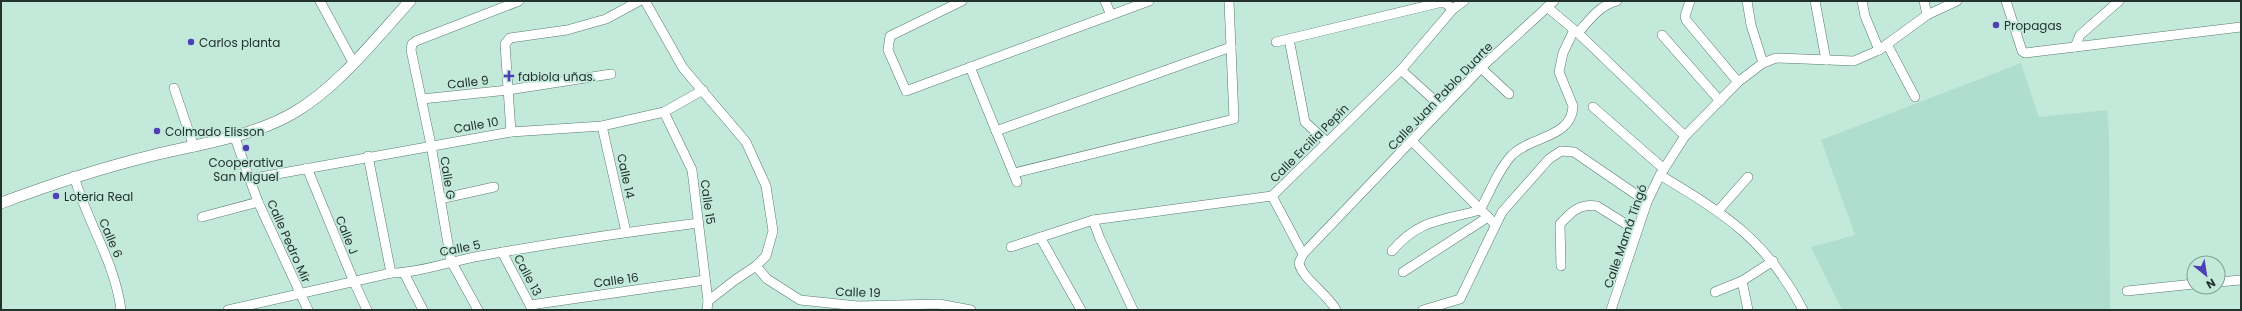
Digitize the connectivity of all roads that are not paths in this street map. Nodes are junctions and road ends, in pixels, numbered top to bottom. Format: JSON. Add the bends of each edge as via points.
{"nodes":[{"id":1,"x":320,"y":1,"type":"edge"},
{"id":2,"x":410,"y":1,"type":"edge"},
{"id":3,"x":519,"y":1,"type":"edge"},
{"id":4,"x":639,"y":1,"type":"edge"},
{"id":5,"x":645,"y":1,"type":"edge"},
{"id":6,"x":962,"y":1,"type":"edge"},
{"id":7,"x":1105,"y":1,"type":"edge"},
{"id":8,"x":1149,"y":1,"type":"edge"},
{"id":9,"x":1229,"y":1,"type":"edge"},
{"id":10,"x":1464,"y":1,"type":"edge"},
{"id":11,"x":1617,"y":1,"type":"edge"},
{"id":12,"x":1690,"y":1,"type":"edge"},
{"id":13,"x":1747,"y":1,"type":"edge"},
{"id":14,"x":1815,"y":1,"type":"edge"},
{"id":15,"x":1862,"y":1,"type":"edge"},
{"id":16,"x":1924,"y":1,"type":"edge"},
{"id":17,"x":1957,"y":1,"type":"edge"},
{"id":18,"x":2006,"y":1,"type":"edge"},
{"id":19,"x":2120,"y":1,"type":"edge"},
{"id":20,"x":1551,"y":4,"type":"edge"},
{"id":21,"x":1453,"y":9,"type":"junction"},
{"id":22,"x":1111,"y":15,"type":"junction"},
{"id":23,"x":1927,"y":16,"type":"junction"},
{"id":24,"x":2241,"y":27,"type":"edge"},
{"id":25,"x":1576,"y":32,"type":"junction"},
{"id":26,"x":1662,"y":35,"type":"dead end"},
{"id":27,"x":1289,"y":39,"type":"junction"},
{"id":28,"x":1276,"y":42,"type":"dead end"},
{"id":29,"x":1888,"y":44,"type":"junction"},
{"id":30,"x":1231,"y":47,"type":"junction"},
{"id":31,"x":2075,"y":47,"type":"junction"},
{"id":32,"x":1879,"y":50,"type":"junction"},
{"id":33,"x":1826,"y":60,"type":"junction"},
{"id":34,"x":353,"y":62,"type":"junction"},
{"id":35,"x":1763,"y":63,"type":"junction"},
{"id":36,"x":970,"y":67,"type":"junction"},
{"id":37,"x":1481,"y":68,"type":"junction"},
{"id":38,"x":1401,"y":70,"type":"junction"},
{"id":39,"x":611,"y":74,"type":"dead end"},
{"id":40,"x":1738,"y":82,"type":"junction"},
{"id":41,"x":174,"y":88,"type":"dead end"},
{"id":42,"x":508,"y":90,"type":"junction"},
{"id":43,"x":703,"y":90,"type":"junction"},
{"id":44,"x":1509,"y":94,"type":"dead end"},
{"id":45,"x":1915,"y":98,"type":"dead end"},
{"id":46,"x":422,"y":99,"type":"junction"},
{"id":47,"x":1720,"y":101,"type":"junction"},
{"id":48,"x":1593,"y":107,"type":"dead end"},
{"id":49,"x":1443,"y":108,"type":"junction"},
{"id":50,"x":664,"y":112,"type":"junction"},
{"id":51,"x":602,"y":126,"type":"junction"},
{"id":52,"x":996,"y":131,"type":"junction"},
{"id":53,"x":511,"y":132,"type":"junction"},
{"id":54,"x":234,"y":135,"type":"junction"},
{"id":55,"x":1685,"y":136,"type":"junction"},
{"id":56,"x":1412,"y":141,"type":"junction"},
{"id":57,"x":1327,"y":142,"type":"junction"},
{"id":58,"x":194,"y":146,"type":"junction"},
{"id":59,"x":431,"y":146,"type":"junction"},
{"id":60,"x":368,"y":156,"type":"junction"},
{"id":61,"x":307,"y":168,"type":"junction"},
{"id":62,"x":1662,"y":172,"type":"junction"},
{"id":63,"x":74,"y":176,"type":"junction"},
{"id":64,"x":1748,"y":178,"type":"dead end"},
{"id":65,"x":249,"y":179,"type":"junction"},
{"id":66,"x":494,"y":187,"type":"dead end"},
{"id":67,"x":1272,"y":196,"type":"junction"},
{"id":68,"x":440,"y":200,"type":"junction"},
{"id":69,"x":258,"y":202,"type":"junction"},
{"id":70,"x":1647,"y":202,"type":"junction"},
{"id":71,"x":1,"y":203,"type":"edge"},
{"id":72,"x":1480,"y":210,"type":"junction"},
{"id":73,"x":1718,"y":210,"type":"junction"},
{"id":74,"x":202,"y":217,"type":"dead end"},
{"id":75,"x":1488,"y":218,"type":"junction"},
{"id":76,"x":1093,"y":220,"type":"junction"},
{"id":77,"x":699,"y":223,"type":"junction"},
{"id":78,"x":1495,"y":224,"type":"junction"},
{"id":79,"x":1637,"y":231,"type":"junction"},
{"id":80,"x":626,"y":232,"type":"junction"},
{"id":81,"x":1040,"y":238,"type":"junction"},
{"id":82,"x":1011,"y":247,"type":"dead end"},
{"id":83,"x":1392,"y":251,"type":"dead end"},
{"id":84,"x":502,"y":252,"type":"junction"},
{"id":85,"x":1303,"y":254,"type":"junction"},
{"id":86,"x":451,"y":261,"type":"junction"},
{"id":87,"x":1773,"y":262,"type":"junction"},
{"id":88,"x":756,"y":266,"type":"junction"},
{"id":89,"x":1561,"y":266,"type":"dead end"},
{"id":90,"x":1403,"y":272,"type":"dead end"},
{"id":91,"x":391,"y":273,"type":"junction"},
{"id":92,"x":404,"y":273,"type":"junction"},
{"id":93,"x":705,"y":280,"type":"junction"},
{"id":94,"x":2241,"y":280,"type":"edge"},
{"id":95,"x":1742,"y":281,"type":"junction"},
{"id":96,"x":2226,"y":281,"type":"edge"},
{"id":97,"x":354,"y":282,"type":"junction"},
{"id":98,"x":2186,"y":285,"type":"edge"},
{"id":99,"x":2127,"y":291,"type":"dead end"},
{"id":100,"x":1715,"y":292,"type":"dead end"},
{"id":101,"x":300,"y":295,"type":"junction"},
{"id":102,"x":708,"y":306,"type":"edge"},
{"id":103,"x":532,"y":308,"type":"edge"},
{"id":104,"x":858,"y":308,"type":"edge"},
{"id":105,"x":121,"y":310,"type":"edge"},
{"id":106,"x":228,"y":310,"type":"edge"},
{"id":107,"x":308,"y":310,"type":"edge"},
{"id":108,"x":367,"y":310,"type":"edge"},
{"id":109,"x":423,"y":310,"type":"edge"},
{"id":110,"x":478,"y":310,"type":"edge"},
{"id":111,"x":971,"y":310,"type":"edge"},
{"id":112,"x":1081,"y":310,"type":"edge"},
{"id":113,"x":1133,"y":310,"type":"edge"},
{"id":114,"x":1336,"y":310,"type":"edge"},
{"id":115,"x":1423,"y":310,"type":"edge"},
{"id":116,"x":1611,"y":310,"type":"edge"},
{"id":117,"x":1748,"y":310,"type":"edge"},
{"id":118,"x":1803,"y":310,"type":"edge"}],
"edges":[{"from":1,"to":34,"type":"street"},
{"from":2,"to":34,"type":"street"},
{"from":3,"to":46,"type":"street","name":"Calle G","via":[[412,44],[411,50]]},
{"from":4,"to":42,"type":"street","via":[[606,19],[567,30],[510,38],[507,41]]},
{"from":5,"to":43,"type":"street","via":[[683,68]]},
{"from":6,"to":36,"type":"street","via":[[890,36],[888,50],[906,91]]},
{"from":7,"to":22,"type":"street"},
{"from":8,"to":22,"type":"street"},
{"from":9,"to":30,"type":"street"},
{"from":10,"to":21,"type":"street","name":"Calle Ercilia Pepín"},
{"from":11,"to":25,"type":"street","via":[[1606,4]]},
{"from":12,"to":40,"type":"street","via":[[1686,20]]},
{"from":13,"to":35,"type":"street","via":[[1751,25]]},
{"from":14,"to":33,"type":"street"},
{"from":15,"to":32,"type":"street","via":[[1865,16]]},
{"from":16,"to":23,"type":"street"},
{"from":17,"to":23,"type":"street","name":"Calle Mamá Tingó"},
{"from":18,"to":31,"type":"street","via":[[2023,52]]},
{"from":19,"to":31,"type":"street","via":[[2080,35]]},
{"from":20,"to":25,"type":"street","name":"Calle Juan Pablo Duarte"},
{"from":20,"to":37,"type":"street","name":"Calle Juan Pablo Duarte"},
{"from":21,"to":27,"type":"street","via":[[1438,3]]},
{"from":21,"to":38,"type":"street","name":"Calle Ercilia Pepín"},
{"from":22,"to":36,"type":"street"},
{"from":23,"to":29,"type":"street","name":"Calle Mamá Tingó"},
{"from":24,"to":31,"type":"street"},
{"from":25,"to":55,"type":"street","name":"Calle Juan Pablo Duarte"},
{"from":25,"to":72,"type":"street","via":[[1560,62],[1562,82],[1573,106],[1568,123],[1513,154],[1504,164]]},
{"from":26,"to":47,"type":"street"},
{"from":27,"to":28,"type":"street"},
{"from":27,"to":57,"type":"street","via":[[1305,122]]},
{"from":29,"to":32,"type":"street","name":"Calle Mamá Tingó"},
{"from":29,"to":45,"type":"street"},
{"from":30,"to":52,"type":"street"},
{"from":30,"to":52,"type":"street","via":[[1234,119],[1015,177]]},
{"from":32,"to":33,"type":"street","name":"Calle Mamá Tingó","via":[[1854,61]]},
{"from":33,"to":35,"type":"street","name":"Calle Mamá Tingó","via":[[1785,57]]},
{"from":34,"to":54,"type":"street","via":[[322,94],[295,113]]},
{"from":35,"to":40,"type":"street","name":"Calle Mamá Tingó"},
{"from":36,"to":52,"type":"street"},
{"from":37,"to":44,"type":"street"},
{"from":37,"to":49,"type":"street","name":"Calle Juan Pablo Duarte"},
{"from":38,"to":49,"type":"street"},
{"from":38,"to":57,"type":"street","name":"Calle Ercilia Pepín"},
{"from":39,"to":42,"type":"street","name":"Calle 9"},
{"from":40,"to":47,"type":"street","name":"Calle Mamá Tingó"},
{"from":41,"to":58,"type":"street"},
{"from":42,"to":46,"type":"street","name":"Calle 9"},
{"from":42,"to":53,"type":"street"},
{"from":43,"to":50,"type":"street","name":"Calle 10"},
{"from":43,"to":88,"type":"street","via":[[746,142],[766,186],[772,230],[766,256]]},
{"from":46,"to":59,"type":"street","name":"Calle G"},
{"from":47,"to":55,"type":"street","name":"Calle Mamá Tingó"},
{"from":48,"to":62,"type":"street"},
{"from":49,"to":56,"type":"street","name":"Calle Juan Pablo Duarte"},
{"from":50,"to":51,"type":"street","name":"Calle 10"},
{"from":50,"to":77,"type":"street","name":"Calle 15","via":[[692,170]]},
{"from":51,"to":53,"type":"street","name":"Calle 10"},
{"from":51,"to":80,"type":"street","name":"Calle 14"},
{"from":53,"to":59,"type":"street","name":"Calle 10"},
{"from":54,"to":58,"type":"street"},
{"from":54,"to":65,"type":"street","name":"Calle Pedro Mir"},
{"from":55,"to":62,"type":"street","name":"Calle Mamá Tingó"},
{"from":56,"to":72,"type":"street"},
{"from":56,"to":85,"type":"street","name":"Calle Juan Pablo Duarte"},
{"from":57,"to":67,"type":"street","name":"Calle Ercilia Pepín"},
{"from":58,"to":63,"type":"street"},
{"from":59,"to":60,"type":"street","name":"Calle 10"},
{"from":59,"to":68,"type":"street","name":"Calle G"},
{"from":60,"to":61,"type":"street","name":"Calle 10"},
{"from":60,"to":91,"type":"street"},
{"from":61,"to":65,"type":"street","name":"Calle 10"},
{"from":61,"to":97,"type":"street","name":"Calle J"},
{"from":62,"to":70,"type":"street","name":"Calle Mamá Tingó"},
{"from":62,"to":73,"type":"street"},
{"from":63,"to":71,"type":"street"},
{"from":63,"to":105,"type":"street","name":"Calle 6","via":[[106,252],[119,293]]},
{"from":64,"to":73,"type":"street"},
{"from":65,"to":69,"type":"street","name":"Calle Pedro Mir"},
{"from":66,"to":68,"type":"street"},
{"from":67,"to":76,"type":"street","name":"Calle Ercilia Pepín"},
{"from":67,"to":85,"type":"street"},
{"from":68,"to":86,"type":"street","name":"Calle G"},
{"from":69,"to":74,"type":"street"},
{"from":69,"to":101,"type":"street","name":"Calle Pedro Mir"},
{"from":70,"to":78,"type":"street","via":[[1574,152],[1561,151],[1549,159],[1510,202]]},
{"from":70,"to":79,"type":"street","name":"Calle Mamá Tingó"},
{"from":72,"to":75,"type":"street"},
{"from":72,"to":83,"type":"street","via":[[1436,219],[1418,227],[1402,238]]},
{"from":73,"to":87,"type":"street","via":[[1738,226]]},
{"from":75,"to":78,"type":"street"},
{"from":75,"to":90,"type":"street"},
{"from":76,"to":81,"type":"street","name":"Calle Ercilia Pepín"},
{"from":76,"to":113,"type":"street"},
{"from":77,"to":80,"type":"street","name":"Calle 5"},
{"from":77,"to":93,"type":"street","name":"Calle 15"},
{"from":78,"to":115,"type":"street","via":[[1460,299]]},
{"from":79,"to":89,"type":"street","via":[[1597,206],[1578,208],[1560,224]]},
{"from":79,"to":116,"type":"street","name":"Calle Mamá Tingó"},
{"from":80,"to":84,"type":"street","name":"Calle 5"},
{"from":81,"to":82,"type":"street","name":"Calle Ercilia Pepín"},
{"from":81,"to":112,"type":"street"},
{"from":84,"to":86,"type":"street","name":"Calle 5"},
{"from":84,"to":103,"type":"street","name":"Calle 13"},
{"from":85,"to":114,"type":"street","via":[[1299,263],[1302,272],[1327,296]]},
{"from":86,"to":92,"type":"street","name":"Calle 5"},
{"from":86,"to":110,"type":"street","name":"Calle G"},
{"from":87,"to":95,"type":"street"},
{"from":87,"to":118,"type":"street"},
{"from":88,"to":102,"type":"street","via":[[735,280]]},
{"from":88,"to":104,"type":"street","name":"Calle 19","via":[[767,279],[800,300]]},
{"from":91,"to":92,"type":"street","name":"Calle 5"},
{"from":91,"to":97,"type":"street","name":"Calle 5"},
{"from":92,"to":109,"type":"street"},
{"from":93,"to":102,"type":"street","name":"Calle 15"},
{"from":93,"to":103,"type":"street","name":"Calle 16"},
{"from":94,"to":96,"type":"street"},
{"from":95,"to":100,"type":"street"},
{"from":95,"to":117,"type":"street"},
{"from":97,"to":101,"type":"street","name":"Calle 5"},
{"from":97,"to":108,"type":"street","name":"Calle J"},
{"from":98,"to":99,"type":"street"},
{"from":101,"to":106,"type":"street","name":"Calle 5"},
{"from":101,"to":107,"type":"street","name":"Calle Pedro Mir"},
{"from":104,"to":111,"type":"street","name":"Calle 19","via":[[939,304]]}]}
